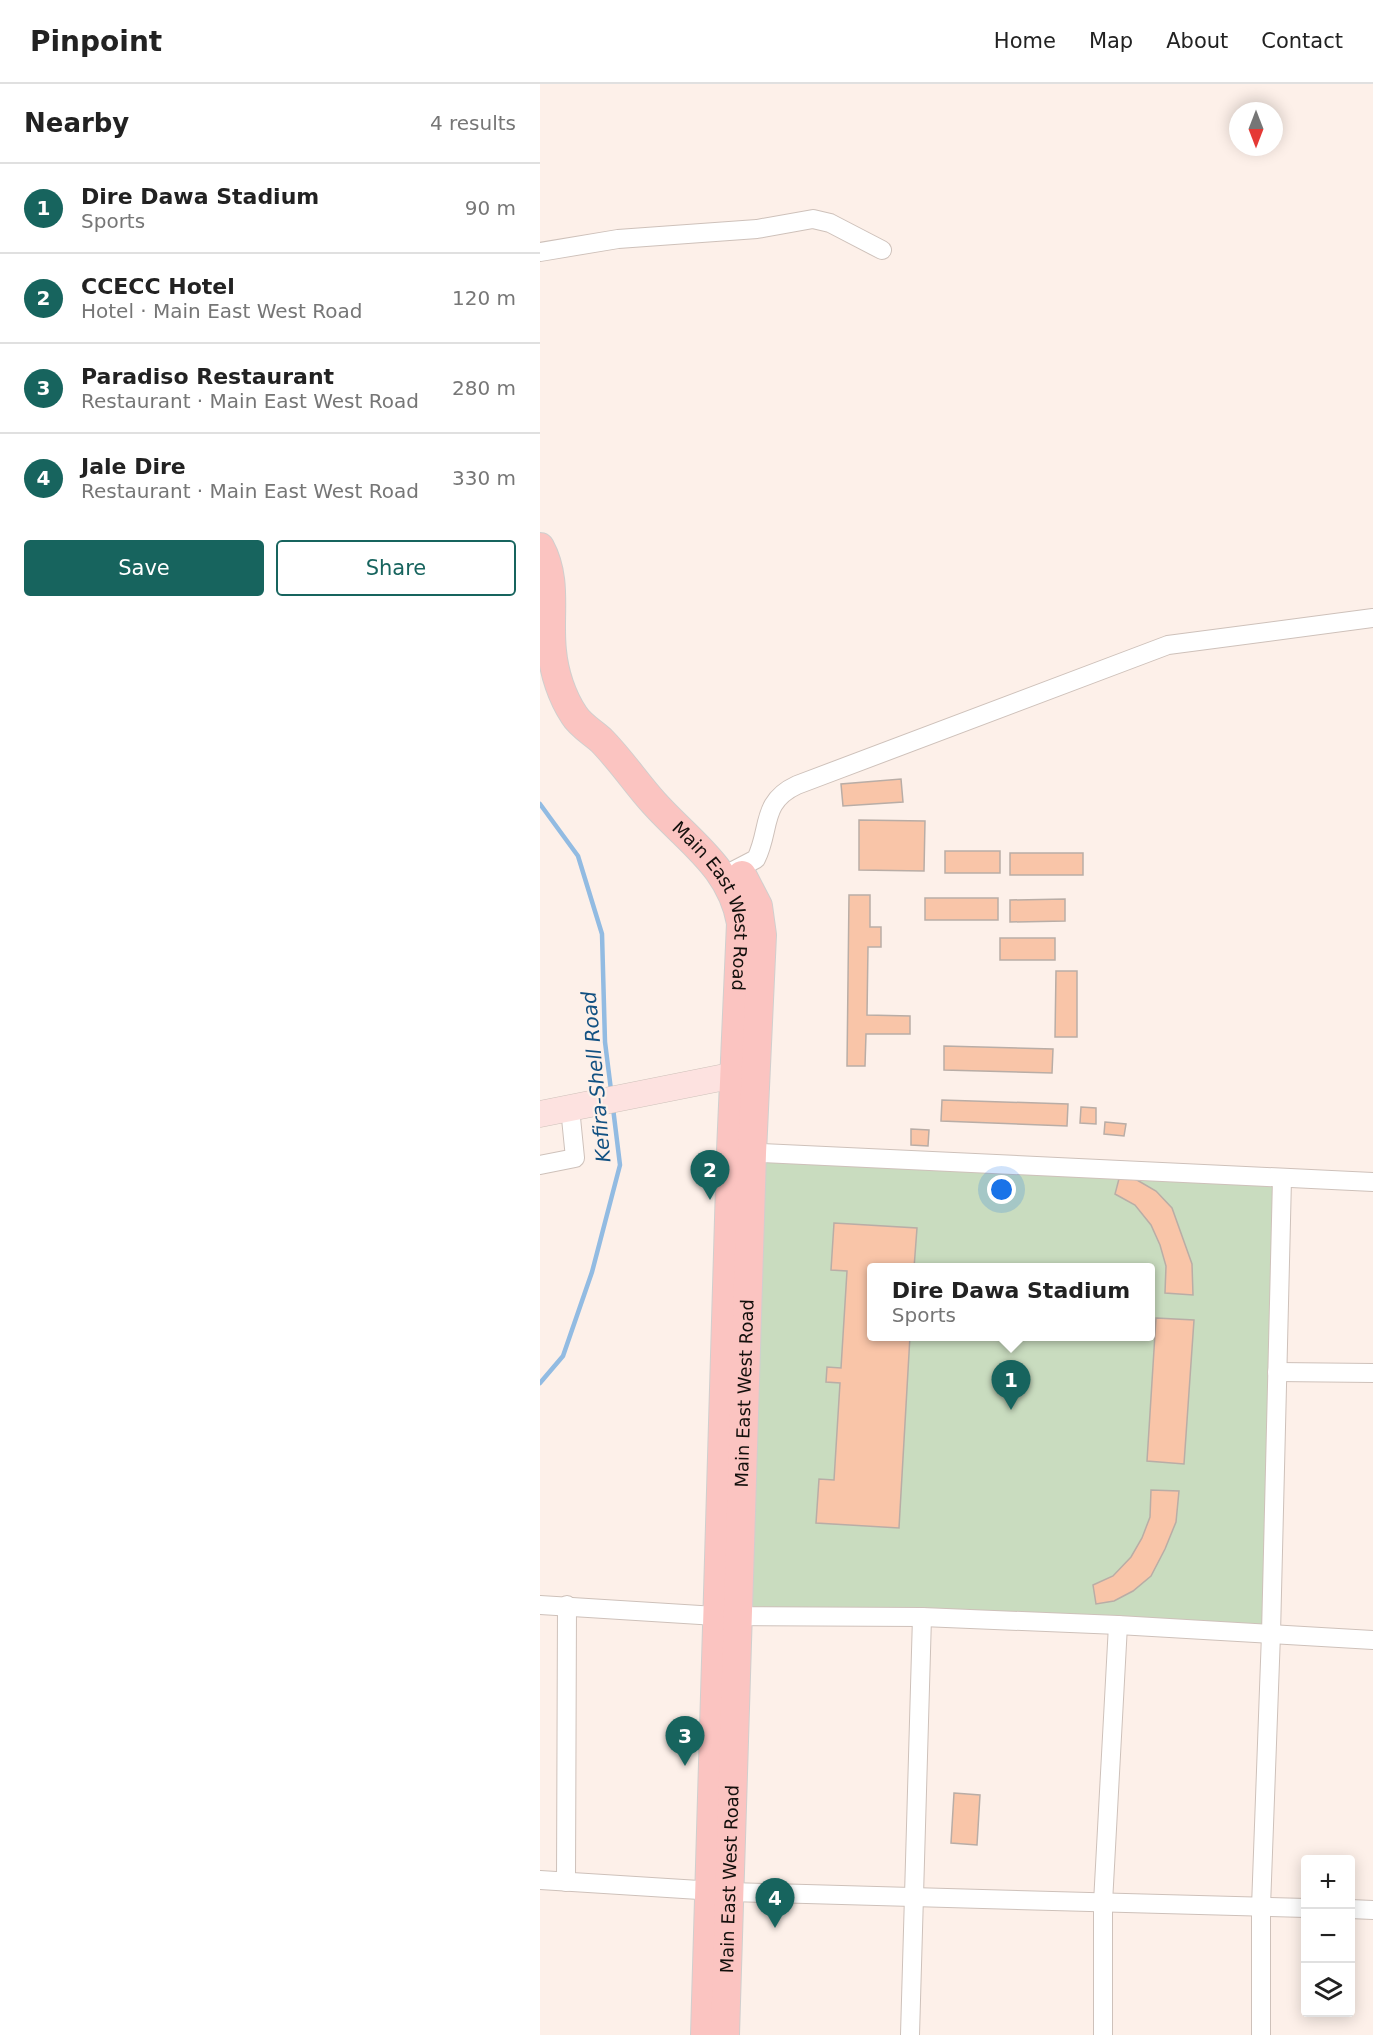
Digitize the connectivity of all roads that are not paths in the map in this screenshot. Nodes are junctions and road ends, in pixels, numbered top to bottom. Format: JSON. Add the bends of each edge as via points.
{"nodes":[{"id":1,"x":882,"y":250,"type":"dead end"},
{"id":2,"x":540,"y":252,"type":"edge"},
{"id":3,"x":540,"y":547,"type":"edge"},
{"id":4,"x":1373,"y":618,"type":"edge"},
{"id":5,"x":731,"y":872,"type":"junction"},
{"id":6,"x":746,"y":1076,"type":"junction"},
{"id":7,"x":570,"y":1108,"type":"junction"},
{"id":8,"x":540,"y":1114,"type":"edge"},
{"id":9,"x":742,"y":1152,"type":"junction"},
{"id":10,"x":540,"y":1165,"type":"edge"},
{"id":11,"x":1282,"y":1179,"type":"junction"},
{"id":12,"x":1373,"y":1182,"type":"edge"},
{"id":13,"x":1277,"y":1372,"type":"junction"},
{"id":14,"x":1373,"y":1373,"type":"edge"},
{"id":15,"x":540,"y":1605,"type":"edge"},
{"id":16,"x":567,"y":1605,"type":"junction"},
{"id":17,"x":728,"y":1616,"type":"junction"},
{"id":18,"x":921,"y":1617,"type":"junction"},
{"id":19,"x":1118,"y":1625,"type":"junction"},
{"id":20,"x":1271,"y":1634,"type":"junction"},
{"id":21,"x":1373,"y":1640,"type":"edge"},
{"id":22,"x":540,"y":1881,"type":"edge"},
{"id":23,"x":566,"y":1882,"type":"junction"},
{"id":24,"x":719,"y":1891,"type":"junction"},
{"id":25,"x":914,"y":1897,"type":"junction"},
{"id":26,"x":1103,"y":1903,"type":"junction"},
{"id":27,"x":1261,"y":1907,"type":"junction"},
{"id":28,"x":1301,"y":1908,"type":"edge"},
{"id":29,"x":1355,"y":1909,"type":"edge"},
{"id":30,"x":1373,"y":1910,"type":"edge"},
{"id":31,"x":705,"y":2035,"type":"edge"},
{"id":32,"x":725,"y":2035,"type":"edge"},
{"id":33,"x":910,"y":2035,"type":"edge"},
{"id":34,"x":1103,"y":2035,"type":"edge"},
{"id":35,"x":1261,"y":2035,"type":"edge"}],
"edges":[{"from":1,"to":2,"type":"street","via":[[830,223],[813,219],[758,229],[618,239]]},
{"from":3,"to":5,"type":"main road","name":"Main East West Road","via":[[552,582],[552,650],[558,679],[575,717],[651,800],[709,839]]},
{"from":4,"to":5,"type":"street","via":[[1168,645],[796,785],[783,791],[770,810],[756,859]]},
{"from":5,"to":6,"type":"main road","name":"Main East West Road","via":[[750,889],[762,920]]},
{"from":6,"to":7,"type":"street"},
{"from":6,"to":9,"type":"main road","name":"Main East West Road"},
{"from":7,"to":8,"type":"street"},
{"from":7,"to":10,"type":"street","via":[[575,1158]]},
{"from":9,"to":11,"type":"street"},
{"from":9,"to":17,"type":"main road","name":"Main East West Road"},
{"from":11,"to":12,"type":"street"},
{"from":11,"to":13,"type":"street"},
{"from":13,"to":14,"type":"street"},
{"from":13,"to":20,"type":"street"},
{"from":15,"to":16,"type":"street"},
{"from":16,"to":17,"type":"street"},
{"from":16,"to":23,"type":"street"},
{"from":17,"to":18,"type":"street"},
{"from":17,"to":24,"type":"main road","name":"Main East West Road"},
{"from":18,"to":19,"type":"street"},
{"from":18,"to":25,"type":"street"},
{"from":19,"to":20,"type":"street"},
{"from":19,"to":26,"type":"street"},
{"from":20,"to":21,"type":"street"},
{"from":20,"to":27,"type":"street"},
{"from":22,"to":23,"type":"street"},
{"from":23,"to":24,"type":"street"},
{"from":24,"to":25,"type":"street"},
{"from":24,"to":31,"type":"main road","name":"Main East West Road"},
{"from":24,"to":32,"type":"main road","name":"Main East West Road"},
{"from":25,"to":26,"type":"street"},
{"from":25,"to":33,"type":"street"},
{"from":26,"to":27,"type":"street"},
{"from":26,"to":34,"type":"street"},
{"from":27,"to":28,"type":"street"},
{"from":27,"to":35,"type":"street"},
{"from":29,"to":30,"type":"street"}]}
